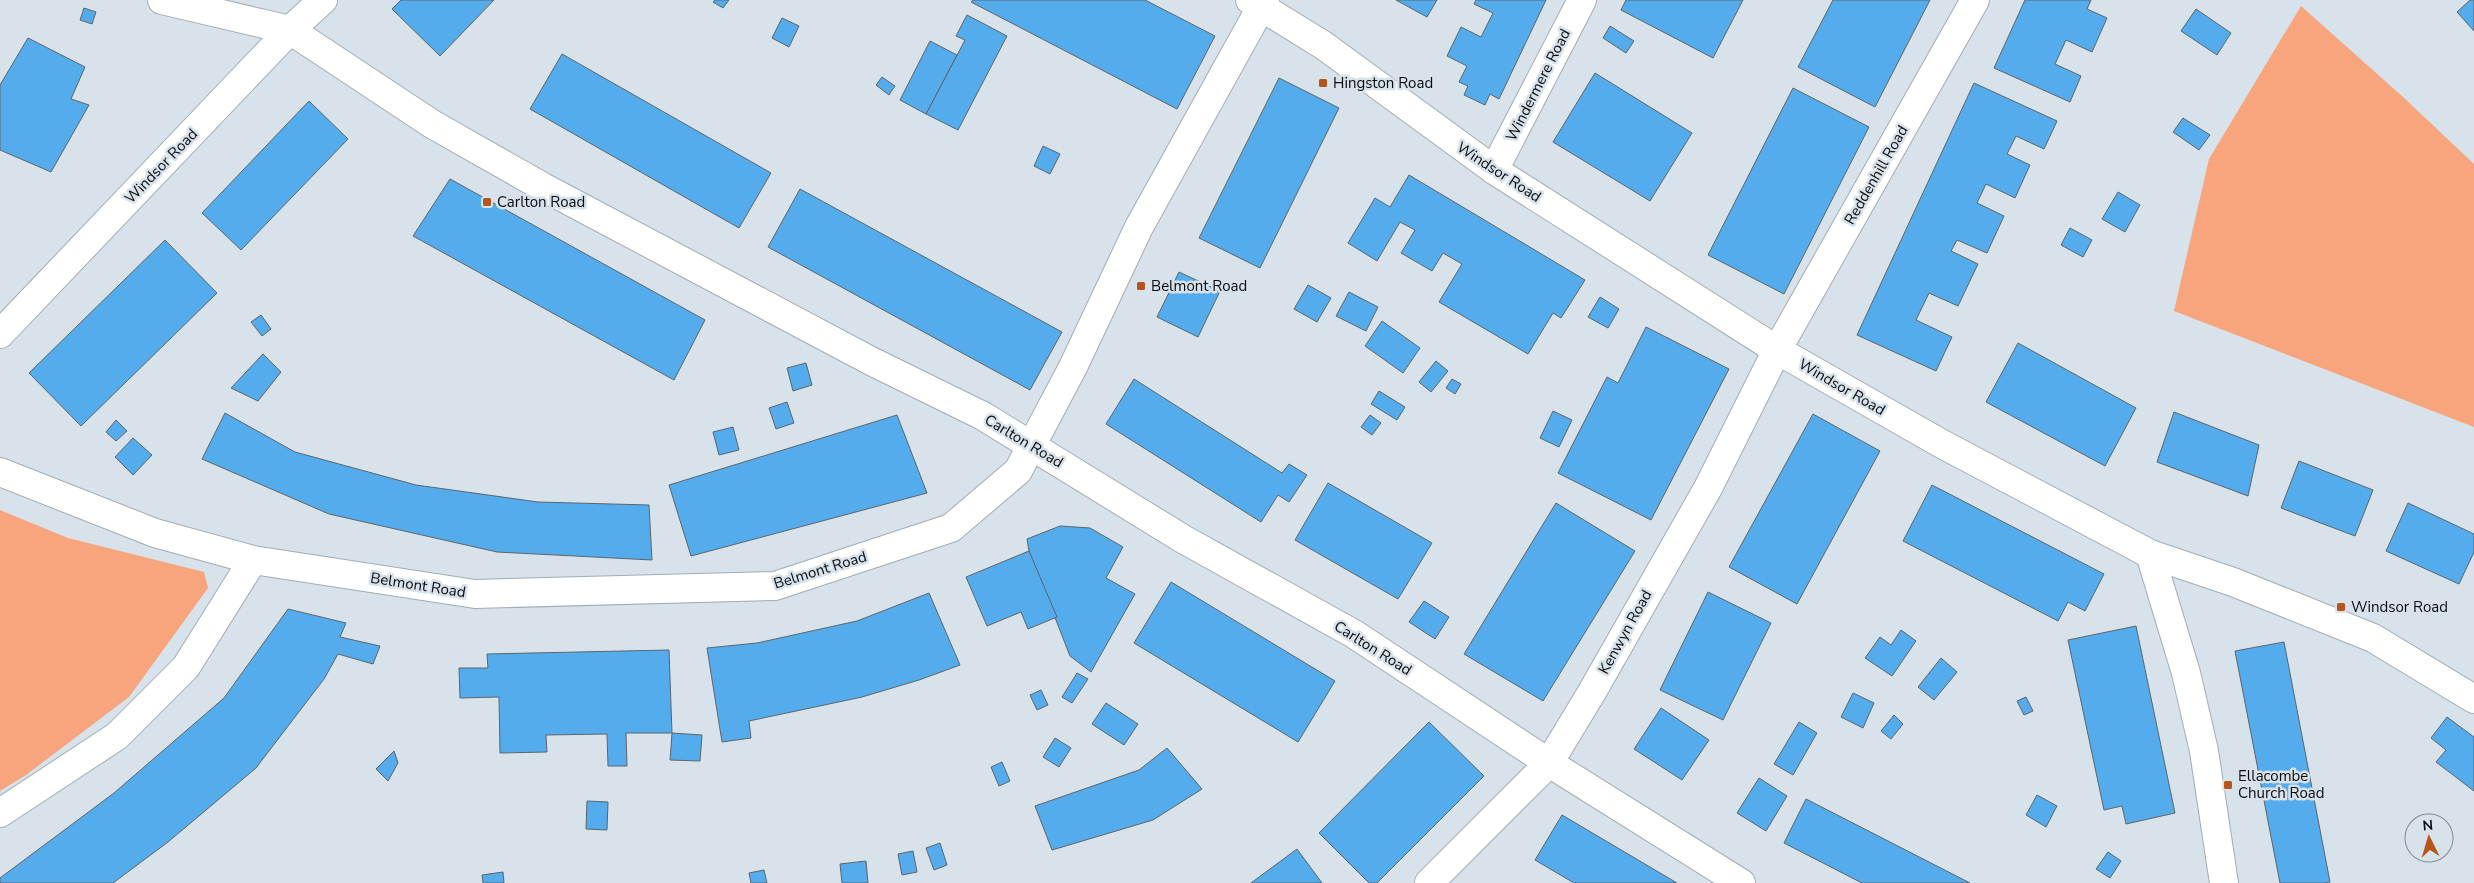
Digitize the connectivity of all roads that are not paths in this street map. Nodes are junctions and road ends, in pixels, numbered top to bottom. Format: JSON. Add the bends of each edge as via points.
{"nodes":[{"id":1,"x":162,"y":0,"type":"edge"},
{"id":2,"x":323,"y":0,"type":"edge"},
{"id":3,"x":1582,"y":0,"type":"edge"},
{"id":4,"x":1975,"y":0,"type":"edge"},
{"id":5,"x":1259,"y":2,"type":"edge"},
{"id":6,"x":290,"y":30,"type":"junction"},
{"id":7,"x":1494,"y":170,"type":"junction"},
{"id":8,"x":0,"y":334,"type":"edge"},
{"id":9,"x":1777,"y":350,"type":"junction"},
{"id":10,"x":1032,"y":446,"type":"junction"},
{"id":11,"x":0,"y":472,"type":"edge"},
{"id":12,"x":2150,"y":554,"type":"junction"},
{"id":13,"x":253,"y":560,"type":"junction"},
{"id":14,"x":2474,"y":699,"type":"edge"},
{"id":15,"x":1548,"y":763,"type":"junction"},
{"id":16,"x":0,"y":813,"type":"edge"},
{"id":17,"x":1429,"y":883,"type":"edge"},
{"id":18,"x":1741,"y":883,"type":"edge"},
{"id":19,"x":2224,"y":883,"type":"edge"}],
"edges":[{"from":1,"to":6,"type":"street"},
{"from":2,"to":6,"type":"street","name":"Windsor Road"},
{"from":3,"to":7,"type":"street","name":"Windermere Road"},
{"from":4,"to":9,"type":"street","name":"Reddenhill Road"},
{"from":5,"to":7,"type":"street","name":"Windsor Road"},
{"from":5,"to":10,"type":"street","name":"Belmont Road","via":[[1139,227]]},
{"from":6,"to":8,"type":"street","name":"Windsor Road"},
{"from":6,"to":10,"type":"street","name":"Carlton Road","via":[[432,124],[535,182],[983,416]]},
{"from":7,"to":9,"type":"street","name":"Windsor Road"},
{"from":9,"to":12,"type":"street","name":"Windsor Road","via":[[1942,444]]},
{"from":9,"to":15,"type":"street","name":"Kenwyn Road","via":[[1708,488]]},
{"from":10,"to":13,"type":"street","name":"Belmont Road","via":[[1018,471],[951,528],[775,586],[475,594]]},
{"from":10,"to":15,"type":"street","name":"Carlton Road","via":[[1183,539],[1354,634]]},
{"from":11,"to":13,"type":"street","name":"Belmont Road","via":[[155,533]]},
{"from":12,"to":14,"type":"street","name":"Windsor Road","via":[[2234,582],[2373,638]]},
{"from":12,"to":19,"type":"street","via":[[2186,673],[2204,751]]},
{"from":13,"to":16,"type":"street","via":[[186,667],[116,736]]},
{"from":15,"to":17,"type":"street","name":"Kenwyn Road"},
{"from":15,"to":18,"type":"street","name":"Carlton Road"}]}
